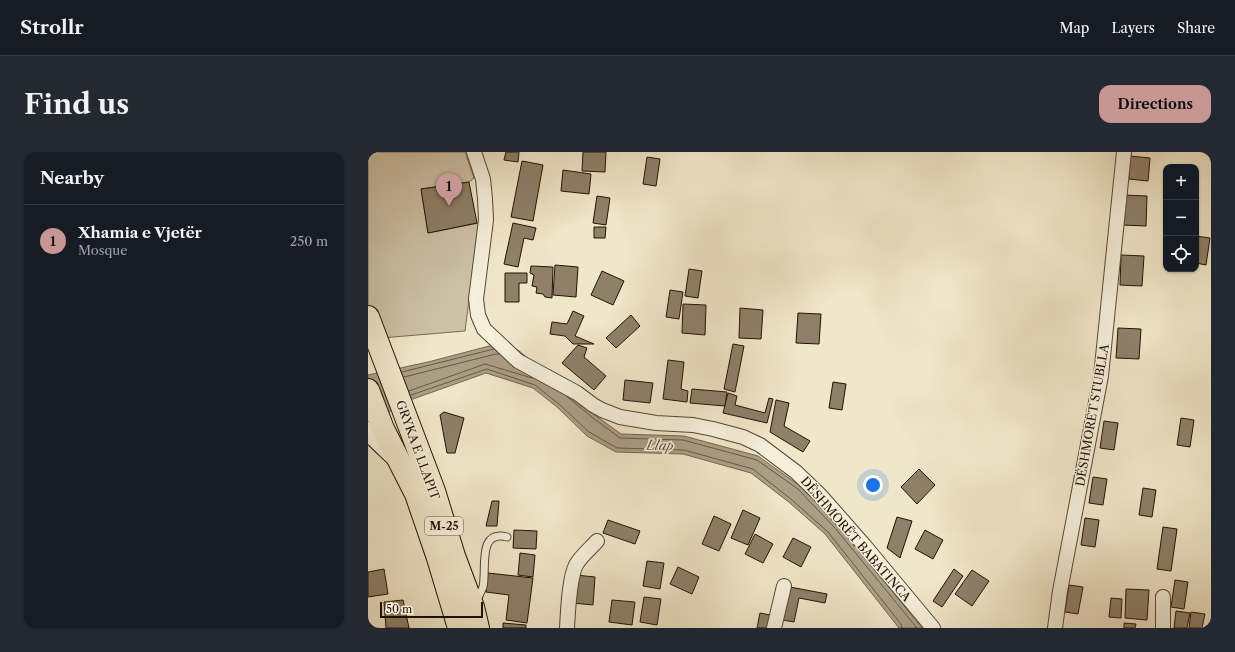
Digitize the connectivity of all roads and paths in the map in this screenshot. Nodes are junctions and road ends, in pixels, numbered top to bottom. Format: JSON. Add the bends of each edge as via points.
{"nodes":[{"id":1,"x":474,"y":152,"type":"edge"},
{"id":2,"x":1124,"y":152,"type":"edge"},
{"id":3,"x":369,"y":319,"type":"edge"},
{"id":4,"x":368,"y":390,"type":"edge"},
{"id":5,"x":376,"y":436,"type":"edge"},
{"id":6,"x":508,"y":537,"type":"dead end"},
{"id":7,"x":597,"y":541,"type":"dead end"},
{"id":8,"x":784,"y":586,"type":"dead end"},
{"id":9,"x":1163,"y":597,"type":"dead end"},
{"id":10,"x":473,"y":607,"type":"junction"},
{"id":11,"x":459,"y":628,"type":"edge"},
{"id":12,"x":478,"y":628,"type":"edge"},
{"id":13,"x":567,"y":628,"type":"edge"},
{"id":14,"x":774,"y":628,"type":"edge"},
{"id":15,"x":933,"y":628,"type":"edge"},
{"id":16,"x":1055,"y":628,"type":"edge"},
{"id":17,"x":1164,"y":628,"type":"edge"}],
"edges":[{"from":1,"to":15,"type":"street","name":"DËSHMORËT BABATINCA","via":[[483,179],[485,199],[486,220],[476,299],[478,315],[484,329],[518,361],[577,393],[602,410],[627,418],[713,429],[743,437],[760,445],[796,472],[820,495]]},
{"from":2,"to":16,"type":"street","name":"DËSHMORËT STUBLLA","via":[[1101,376]]},
{"from":3,"to":10,"type":"main road","name":"GRYKA E LLAPIT","number":"M-25","via":[[434,492]]},
{"from":4,"to":5,"type":"main road","name":"GRYKA E LLAPIT","number":"M-25"},
{"from":5,"to":11,"type":"main road","name":"GRYKA E LLAPIT","number":"M-25","via":[[401,462],[416,494]]},
{"from":6,"to":10,"type":"lane","via":[[495,536],[487,545],[482,588]]},
{"from":7,"to":13,"type":"street","via":[[576,564]]},
{"from":8,"to":14,"type":"street"},
{"from":9,"to":17,"type":"street"},
{"from":10,"to":12,"type":"main road","name":"GRYKA E LLAPIT","number":"M-25"}]}
